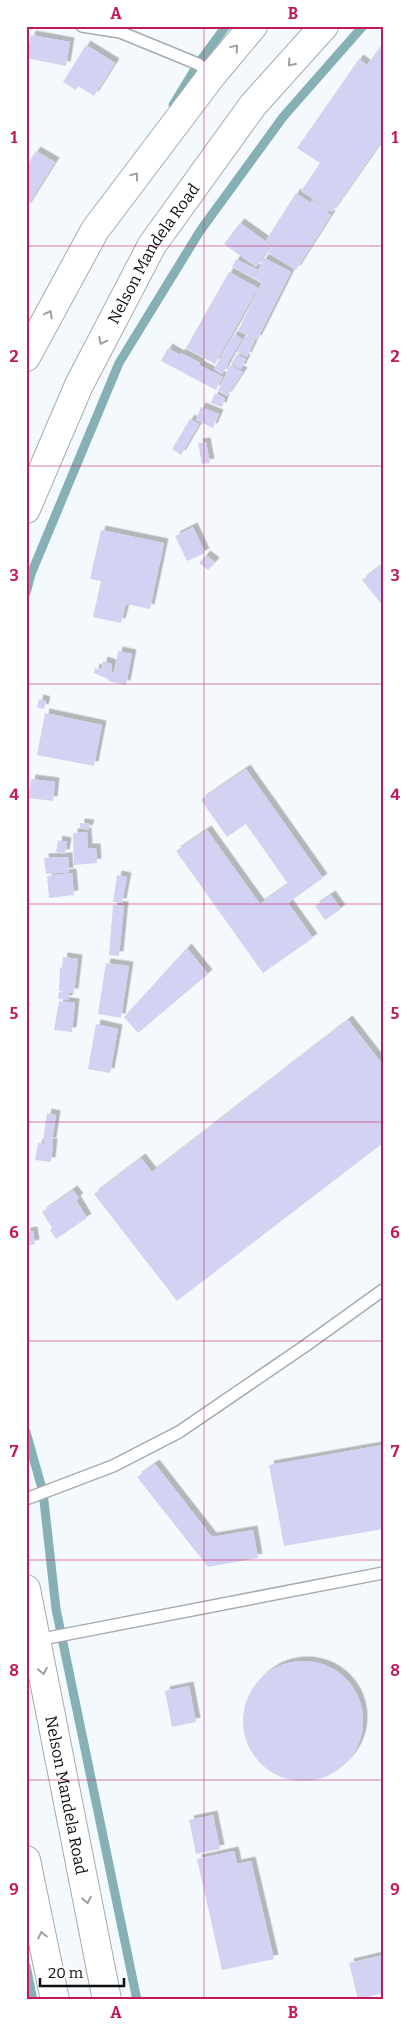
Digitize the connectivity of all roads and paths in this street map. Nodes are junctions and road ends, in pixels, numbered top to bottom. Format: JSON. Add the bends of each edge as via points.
{"nodes":[{"id":1,"x":82,"y":26,"type":"edge"},
{"id":2,"x":253,"y":26,"type":"edge"},
{"id":3,"x":324,"y":26,"type":"edge"},
{"id":4,"x":212,"y":75,"type":"junction"},
{"id":5,"x":26,"y":357,"type":"edge"},
{"id":6,"x":26,"y":509,"type":"edge"},
{"id":7,"x":383,"y":1290,"type":"edge"},
{"id":8,"x":26,"y":1499,"type":"edge"},
{"id":9,"x":383,"y":1573,"type":"edge"},
{"id":10,"x":26,"y":1589,"type":"edge"},
{"id":11,"x":37,"y":1640,"type":"junction"},
{"id":12,"x":26,"y":1860,"type":"edge"},
{"id":13,"x":55,"y":2000,"type":"edge"},
{"id":14,"x":106,"y":2000,"type":"edge"}],
"edges":[{"from":1,"to":4,"type":"lane","via":[[120,32],[198,64]]},
{"from":4,"to":2,"type":"main road","one_way":true},
{"from":3,"to":6,"type":"main road","name":"Nelson Mandela Road","one_way":true,"via":[[253,105],[152,245],[79,385]]},
{"from":5,"to":4,"type":"main road","one_way":true,"via":[[95,230]]},
{"from":7,"to":8,"type":"lane","via":[[179,1432],[113,1466]]},
{"from":9,"to":11,"type":"lane"},
{"from":10,"to":11,"type":"main road","name":"Nelson Mandela Road"},
{"from":11,"to":14,"type":"main road","name":"Nelson Mandela Road","one_way":true},
{"from":13,"to":12,"type":"main road","one_way":true}]}
